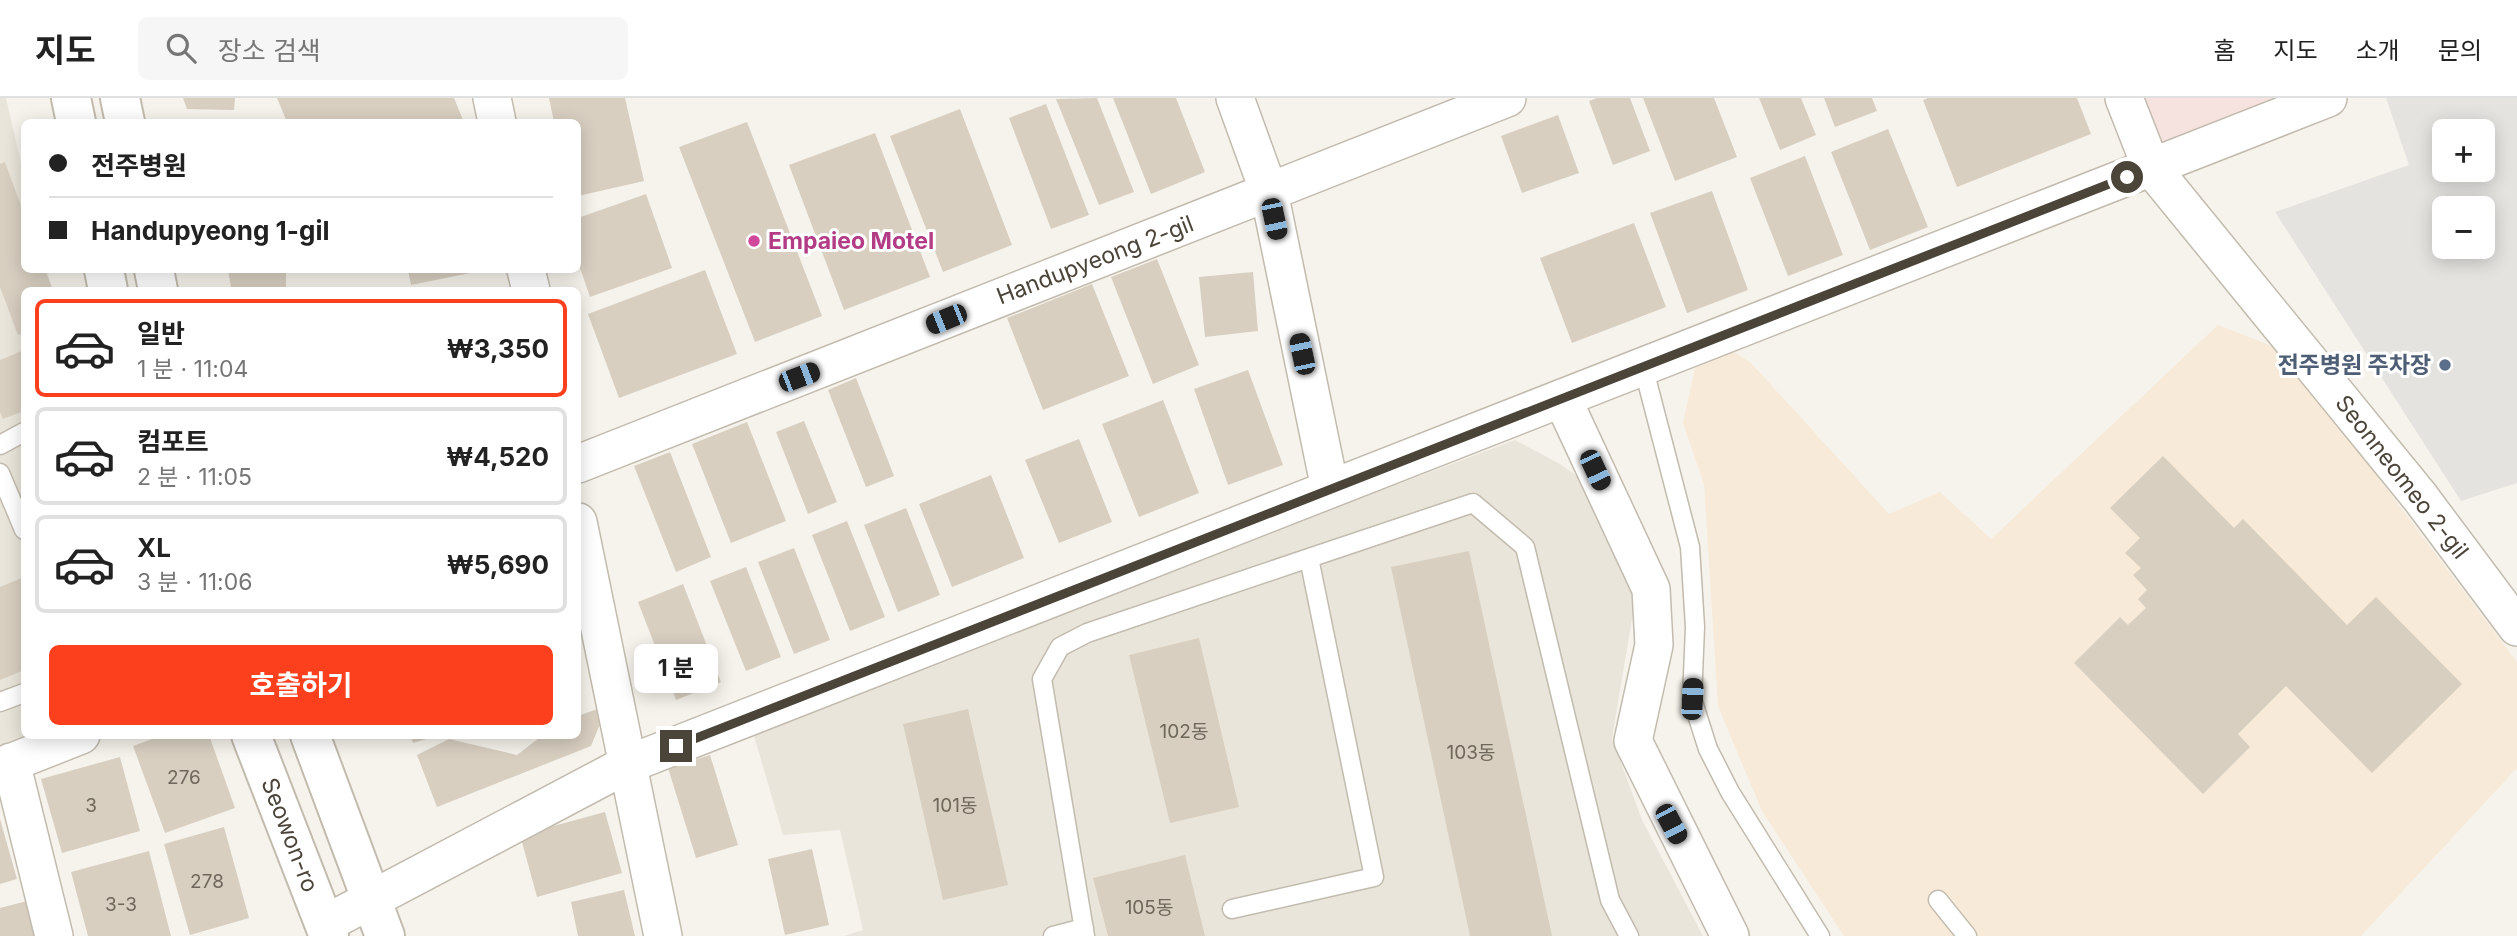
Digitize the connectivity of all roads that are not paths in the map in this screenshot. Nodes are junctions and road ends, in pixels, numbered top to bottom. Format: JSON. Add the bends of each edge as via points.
{"nodes":[{"id":1,"x":71,"y":98,"type":"edge"},
{"id":2,"x":120,"y":98,"type":"edge"},
{"id":3,"x":492,"y":98,"type":"edge"},
{"id":4,"x":1235,"y":98,"type":"edge"},
{"id":5,"x":1507,"y":98,"type":"edge"},
{"id":6,"x":2124,"y":98,"type":"edge"},
{"id":7,"x":2328,"y":98,"type":"edge"},
{"id":8,"x":75,"y":119,"type":"edge"},
{"id":9,"x":124,"y":119,"type":"edge"},
{"id":10,"x":496,"y":119,"type":"edge"},
{"id":11,"x":2151,"y":167,"type":"junction"},
{"id":12,"x":1269,"y":192,"type":"junction"},
{"id":13,"x":1643,"y":366,"type":"junction"},
{"id":14,"x":1562,"y":398,"type":"junction"},
{"id":15,"x":21,"y":434,"type":"edge"},
{"id":16,"x":0,"y":444,"type":"edge"},
{"id":17,"x":581,"y":463,"type":"edge"},
{"id":18,"x":2,"y":482,"type":"edge"},
{"id":19,"x":1330,"y":489,"type":"junction"},
{"id":20,"x":21,"y":523,"type":"edge"},
{"id":21,"x":581,"y":537,"type":"edge"},
{"id":22,"x":1309,"y":558,"type":"junction"},
{"id":23,"x":2517,"y":626,"type":"edge"},
{"id":24,"x":21,"y":693,"type":"edge"},
{"id":25,"x":0,"y":702,"type":"edge"},
{"id":26,"x":71,"y":739,"type":"edge"},
{"id":27,"x":253,"y":739,"type":"edge"},
{"id":28,"x":311,"y":739,"type":"edge"},
{"id":29,"x":6,"y":765,"type":"edge"},
{"id":30,"x":626,"y":765,"type":"junction"},
{"id":31,"x":371,"y":898,"type":"junction"},
{"id":32,"x":1938,"y":900,"type":"dead end"},
{"id":33,"x":1232,"y":909,"type":"dead end"},
{"id":34,"x":327,"y":930,"type":"edge"},
{"id":35,"x":1084,"y":932,"type":"edge"},
{"id":36,"x":54,"y":936,"type":"edge"},
{"id":37,"x":385,"y":936,"type":"edge"},
{"id":38,"x":663,"y":936,"type":"edge"},
{"id":39,"x":1053,"y":936,"type":"edge"},
{"id":40,"x":1629,"y":936,"type":"edge"},
{"id":41,"x":1730,"y":936,"type":"edge"},
{"id":42,"x":1820,"y":936,"type":"edge"},
{"id":43,"x":1967,"y":936,"type":"edge"}],
"edges":[{"from":1,"to":8,"type":"street"},
{"from":2,"to":9,"type":"street"},
{"from":3,"to":10,"type":"street"},
{"from":4,"to":12,"type":"street"},
{"from":5,"to":12,"type":"street","name":"Handupyeong 2-gil"},
{"from":6,"to":11,"type":"street","name":"Seonneomeo 2-gil"},
{"from":7,"to":11,"type":"street"},
{"from":11,"to":13,"type":"street"},
{"from":11,"to":23,"type":"street","name":"Seonneomeo 2-gil","via":[[2420,497]]},
{"from":12,"to":17,"type":"street","name":"Handupyeong 2-gil"},
{"from":12,"to":19,"type":"street"},
{"from":13,"to":14,"type":"street"},
{"from":13,"to":42,"type":"lane","via":[[1690,547],[1695,627],[1692,699],[1708,749],[1730,792]]},
{"from":14,"to":19,"type":"street"},
{"from":14,"to":41,"type":"street","via":[[1651,589],[1654,645],[1633,741]]},
{"from":15,"to":16,"type":"lane"},
{"from":18,"to":20,"type":"lane"},
{"from":19,"to":30,"type":"street"},
{"from":21,"to":30,"type":"street"},
{"from":22,"to":33,"type":"lane","via":[[1374,877]]},
{"from":22,"to":35,"type":"lane","via":[[1087,633],[1060,647],[1042,679]]},
{"from":22,"to":40,"type":"lane","via":[[1472,503],[1525,547],[1610,900]]},
{"from":24,"to":25,"type":"lane"},
{"from":26,"to":29,"type":"street"},
{"from":27,"to":34,"type":"street","name":"Seowon-ro"},
{"from":28,"to":31,"type":"street"},
{"from":29,"to":36,"type":"street"},
{"from":30,"to":31,"type":"street"},
{"from":30,"to":38,"type":"street"},
{"from":31,"to":34,"type":"street"},
{"from":31,"to":37,"type":"street"},
{"from":32,"to":43,"type":"lane"},
{"from":35,"to":39,"type":"lane"}]}
